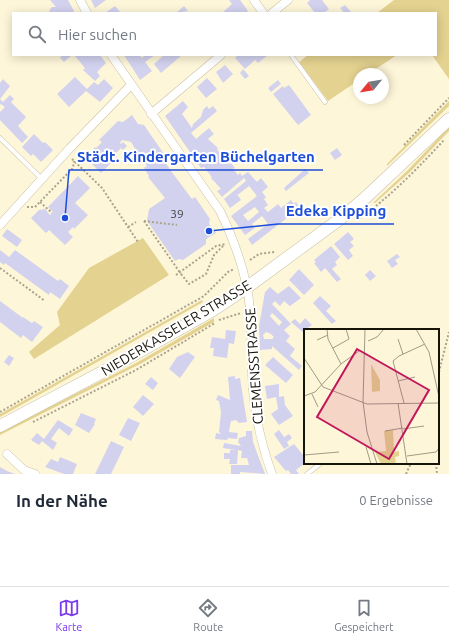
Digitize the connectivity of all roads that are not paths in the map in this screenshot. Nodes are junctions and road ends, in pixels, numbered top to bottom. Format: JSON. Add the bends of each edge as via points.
{"nodes":[{"id":1,"x":80,"y":0,"type":"edge"},
{"id":2,"x":254,"y":0,"type":"edge"},
{"id":3,"x":288,"y":0,"type":"edge"},
{"id":4,"x":86,"y":12,"type":"edge"},
{"id":5,"x":262,"y":12,"type":"edge"},
{"id":6,"x":273,"y":12,"type":"edge"},
{"id":7,"x":112,"y":56,"type":"edge"},
{"id":8,"x":220,"y":56,"type":"edge"},
{"id":9,"x":292,"y":56,"type":"edge"},
{"id":10,"x":131,"y":85,"type":"junction"},
{"id":11,"x":325,"y":102,"type":"dead end"},
{"id":12,"x":151,"y":114,"type":"junction"},
{"id":13,"x":449,"y":119,"type":"edge"},
{"id":14,"x":0,"y":138,"type":"edge"},
{"id":15,"x":42,"y":179,"type":"junction"},
{"id":16,"x":0,"y":225,"type":"edge"},
{"id":17,"x":246,"y":288,"type":"junction"},
{"id":18,"x":0,"y":426,"type":"edge"},
{"id":19,"x":7,"y":454,"type":"dead end"},
{"id":20,"x":320,"y":464,"type":"edge"},
{"id":21,"x":35,"y":474,"type":"edge"},
{"id":22,"x":272,"y":474,"type":"edge"},
{"id":23,"x":307,"y":474,"type":"edge"}],
"edges":[{"from":1,"to":4,"type":"street"},
{"from":2,"to":5,"type":"street"},
{"from":3,"to":6,"type":"street"},
{"from":7,"to":10,"type":"street","name":"CLEMENSSTRASSE"},
{"from":8,"to":12,"type":"street"},
{"from":9,"to":11,"type":"lane"},
{"from":10,"to":12,"type":"street","name":"CLEMENSSTRASSE"},
{"from":10,"to":15,"type":"street"},
{"from":12,"to":17,"type":"street","name":"CLEMENSSTRASSE","via":[[220,211],[234,239]]},
{"from":13,"to":17,"type":"main road","name":"NIEDERKASSELER STRASSE","via":[[340,219]]},
{"from":14,"to":15,"type":"lane"},
{"from":15,"to":16,"type":"street"},
{"from":17,"to":18,"type":"main road","name":"NIEDERKASSELER STRASSE","via":[[213,310],[110,368]]},
{"from":17,"to":22,"type":"street","name":"CLEMENSSTRASSE","via":[[250,308],[252,374],[257,423]]},
{"from":19,"to":21,"type":"street","via":[[24,470]]},
{"from":20,"to":23,"type":"lane"}]}
